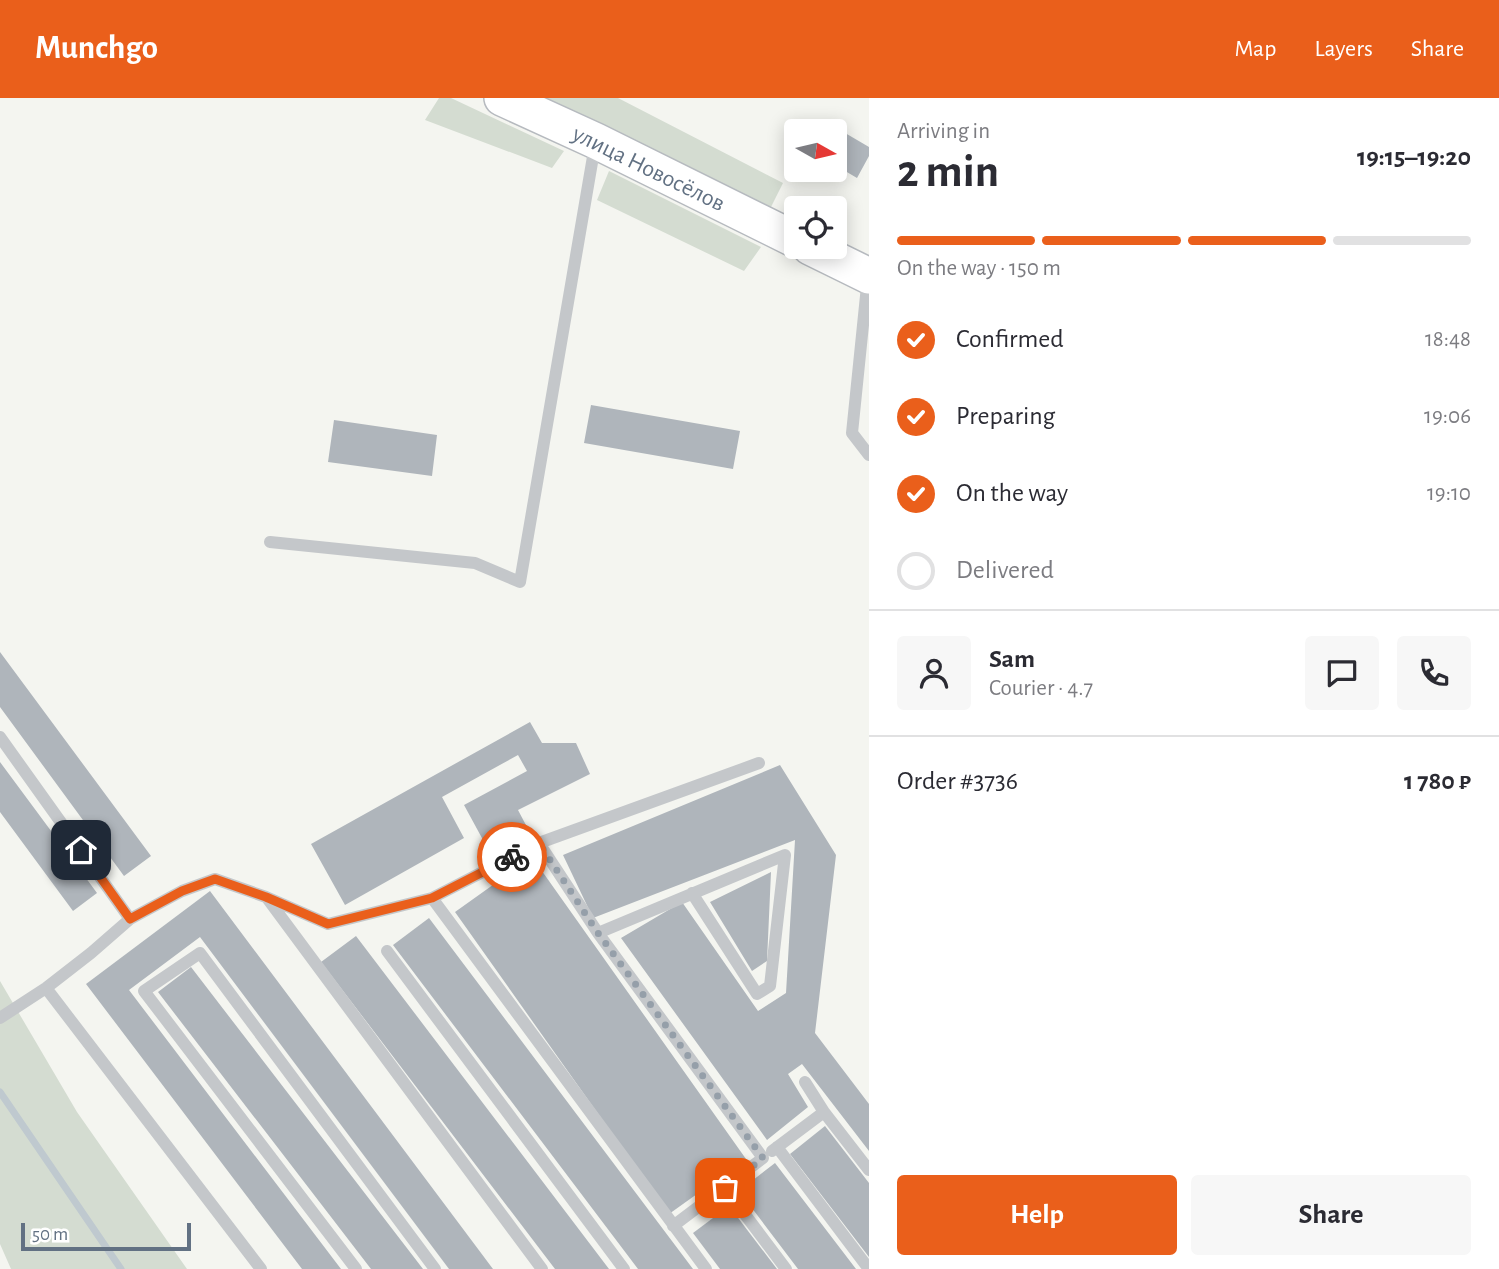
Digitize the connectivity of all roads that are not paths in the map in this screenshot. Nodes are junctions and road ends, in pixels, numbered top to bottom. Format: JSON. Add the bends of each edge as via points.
{"nodes":[{"id":1,"x":502,"y":98,"type":"edge"},
{"id":2,"x":596,"y":141,"type":"junction"},
{"id":3,"x":784,"y":234,"type":"edge"},
{"id":4,"x":834,"y":259,"type":"edge"},
{"id":5,"x":868,"y":276,"type":"edge"},
{"id":6,"x":869,"y":455,"type":"edge"},
{"id":7,"x":270,"y":542,"type":"dead end"},
{"id":8,"x":0,"y":737,"type":"edge"},
{"id":9,"x":759,"y":762,"type":"dead end"},
{"id":10,"x":539,"y":843,"type":"junction"},
{"id":11,"x":692,"y":893,"type":"junction"},
{"id":12,"x":266,"y":897,"type":"junction"},
{"id":13,"x":432,"y":898,"type":"junction"},
{"id":14,"x":130,"y":919,"type":"junction"},
{"id":15,"x":598,"y":933,"type":"junction"},
{"id":16,"x":387,"y":951,"type":"dead end"},
{"id":17,"x":46,"y":988,"type":"junction"},
{"id":18,"x":0,"y":1018,"type":"edge"},
{"id":19,"x":805,"y":1082,"type":"dead end"},
{"id":20,"x":824,"y":1112,"type":"junction"},
{"id":21,"x":777,"y":1147,"type":"junction"},
{"id":22,"x":763,"y":1158,"type":"junction"},
{"id":23,"x":869,"y":1170,"type":"edge"},
{"id":24,"x":725,"y":1188,"type":"junction"},
{"id":25,"x":673,"y":1226,"type":"junction"},
{"id":26,"x":261,"y":1269,"type":"edge"},
{"id":27,"x":356,"y":1269,"type":"edge"},
{"id":28,"x":435,"y":1269,"type":"edge"},
{"id":29,"x":542,"y":1269,"type":"edge"},
{"id":30,"x":624,"y":1269,"type":"edge"},
{"id":31,"x":706,"y":1269,"type":"edge"},
{"id":32,"x":786,"y":1269,"type":"edge"},
{"id":33,"x":869,"y":1269,"type":"edge"}],
"edges":[{"from":1,"to":2,"type":"street","name":"улица Новосёлов"},
{"from":2,"to":3,"type":"street","name":"улица Новосёлов"},
{"from":2,"to":7,"type":"lane","via":[[520,582],[475,562]]},
{"from":4,"to":5,"type":"street"},
{"from":5,"to":6,"type":"lane","via":[[852,433]]},
{"from":8,"to":14,"type":"lane"},
{"from":9,"to":10,"type":"lane"},
{"from":10,"to":13,"type":"lane"},
{"from":10,"to":15,"type":"lane"},
{"from":11,"to":11,"type":"lane","via":[[785,855],[770,986],[757,994]]},
{"from":11,"to":15,"type":"lane"},
{"from":12,"to":13,"type":"lane","via":[[328,924]]},
{"from":12,"to":14,"type":"lane","via":[[215,879]]},
{"from":12,"to":29,"type":"lane"},
{"from":13,"to":25,"type":"lane"},
{"from":14,"to":17,"type":"lane"},
{"from":15,"to":22,"type":"lane"},
{"from":16,"to":30,"type":"lane"},
{"from":17,"to":18,"type":"lane"},
{"from":17,"to":26,"type":"lane"},
{"from":19,"to":20,"type":"lane"},
{"from":20,"to":21,"type":"lane"},
{"from":20,"to":23,"type":"lane"},
{"from":21,"to":22,"type":"lane"},
{"from":21,"to":33,"type":"lane"},
{"from":22,"to":24,"type":"lane"},
{"from":24,"to":25,"type":"lane"},
{"from":24,"to":32,"type":"lane"},
{"from":25,"to":31,"type":"lane"},
{"from":27,"to":28,"type":"lane","via":[[144,991],[200,953]]}]}
